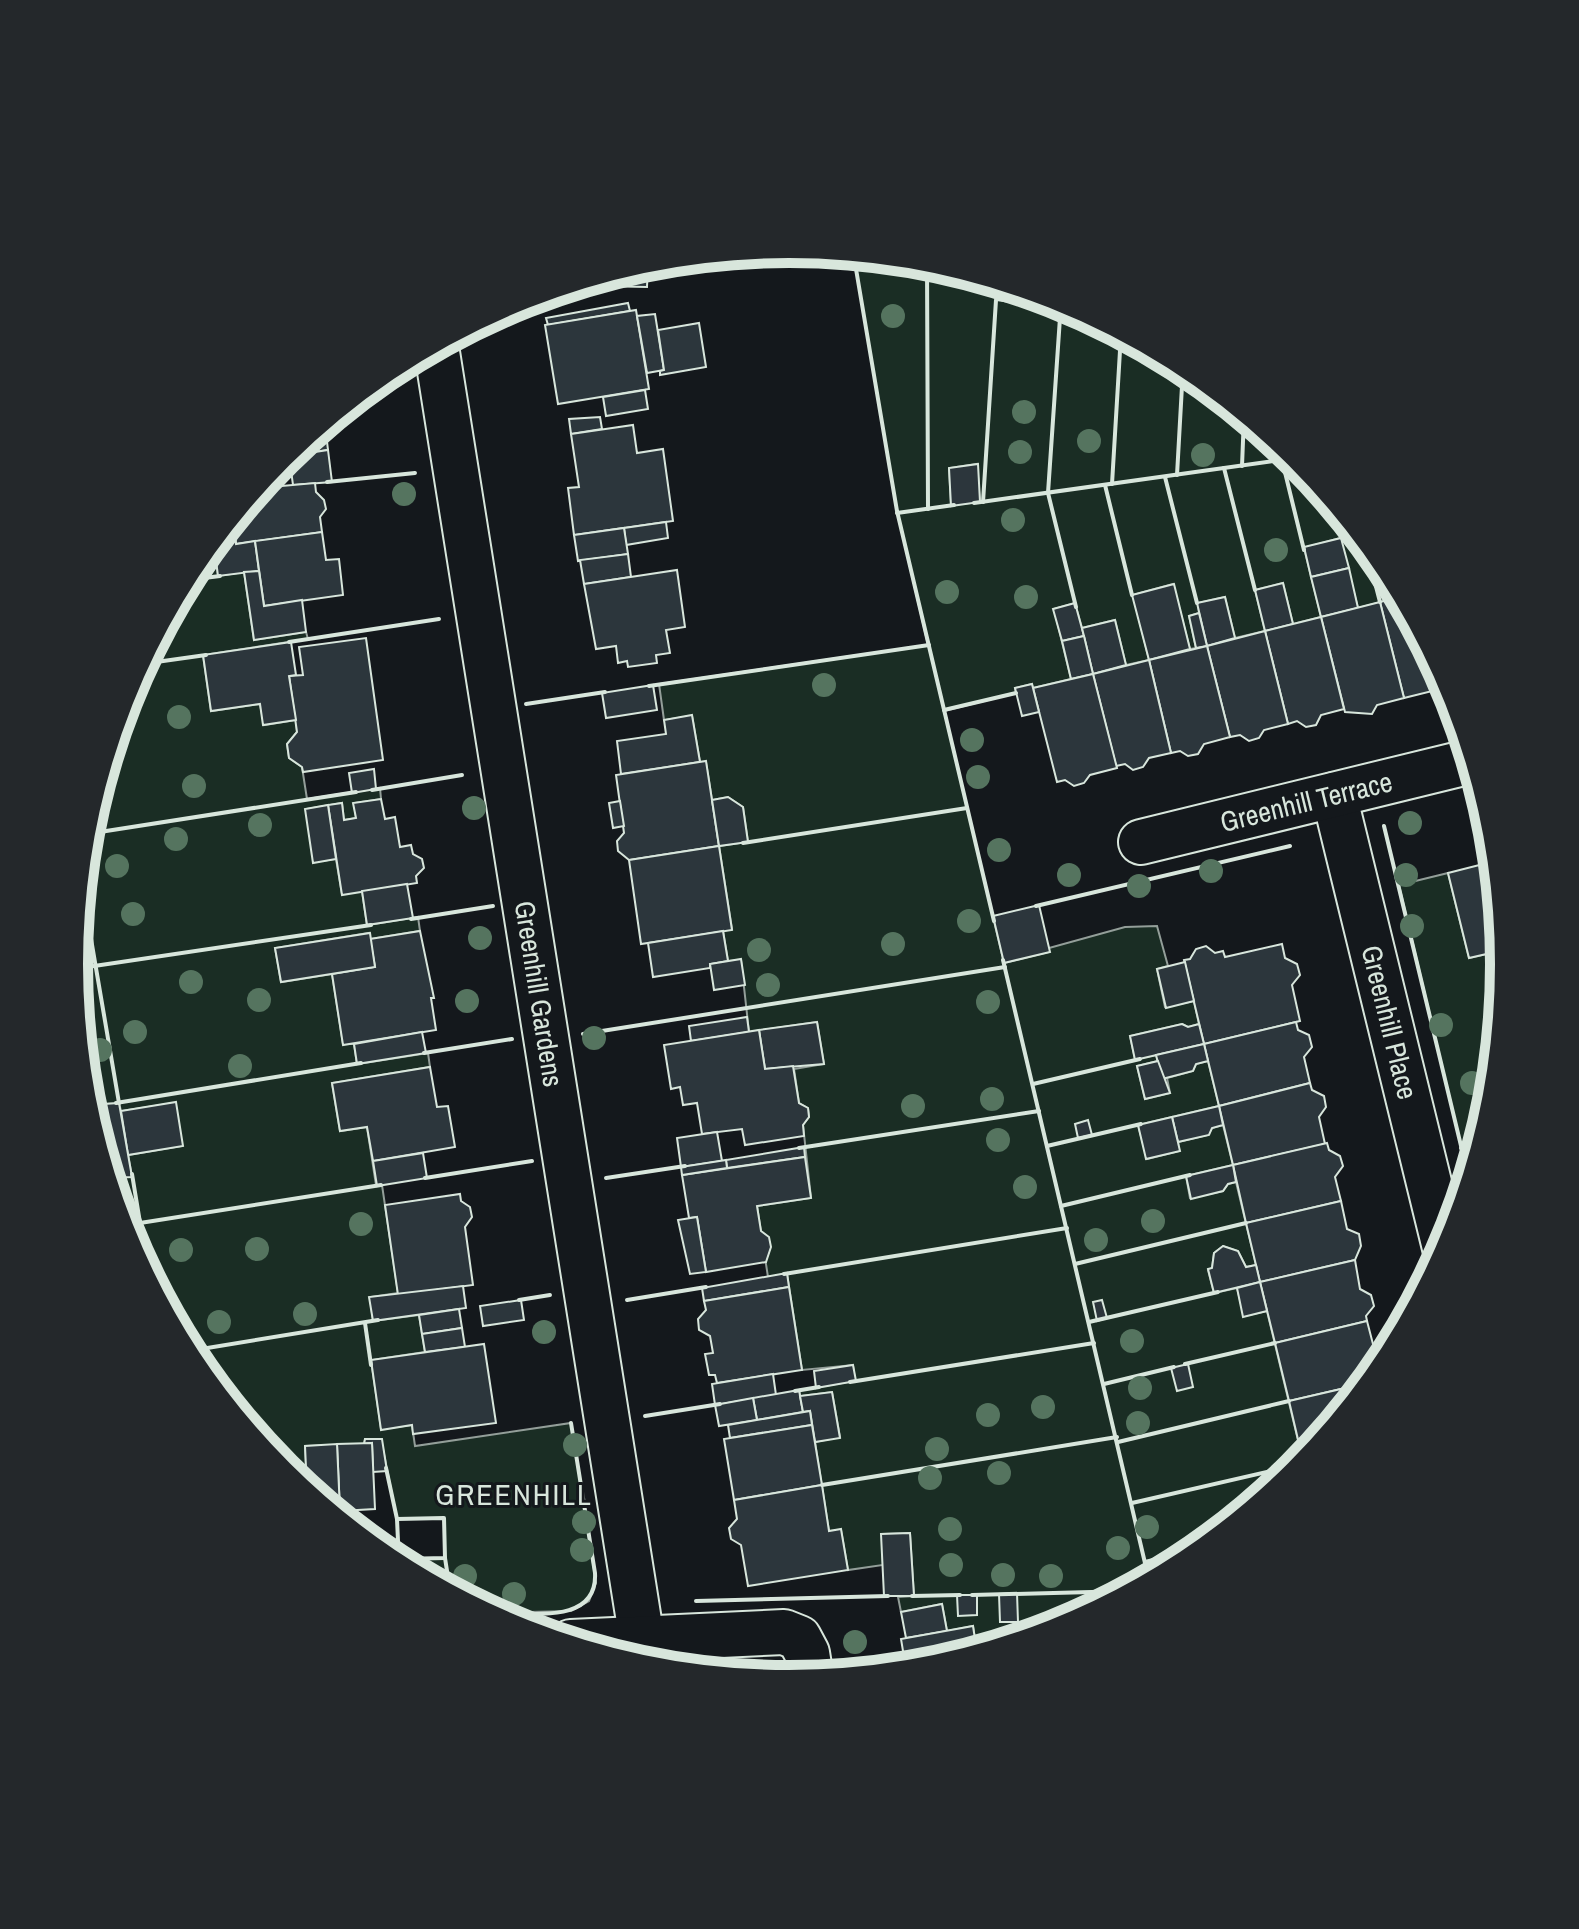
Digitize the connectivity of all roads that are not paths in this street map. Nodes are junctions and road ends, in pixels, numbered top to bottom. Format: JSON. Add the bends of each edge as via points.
{"nodes":[{"id":1,"x":438,"y":358,"type":"edge"},
{"id":2,"x":1461,"y":764,"type":"edge"},
{"id":3,"x":1334,"y":795,"type":"junction"},
{"id":4,"x":1141,"y":842,"type":"dead end"},
{"id":5,"x":1440,"y":1228,"type":"edge"},
{"id":6,"x":644,"y":1651,"type":"edge"},
{"id":7,"x":647,"y":1652,"type":"edge"},
{"id":8,"x":809,"y":1665,"type":"edge"}],
"edges":[{"from":1,"to":6,"type":"street","name":"Greenhill Gardens"},
{"from":2,"to":3,"type":"street","name":"Greenhill Terrace"},
{"from":3,"to":4,"type":"street","name":"Greenhill Terrace"},
{"from":3,"to":5,"type":"street","name":"Greenhill Place"},
{"from":7,"to":8,"type":"street","via":[[784,1632],[799,1638]]}]}
